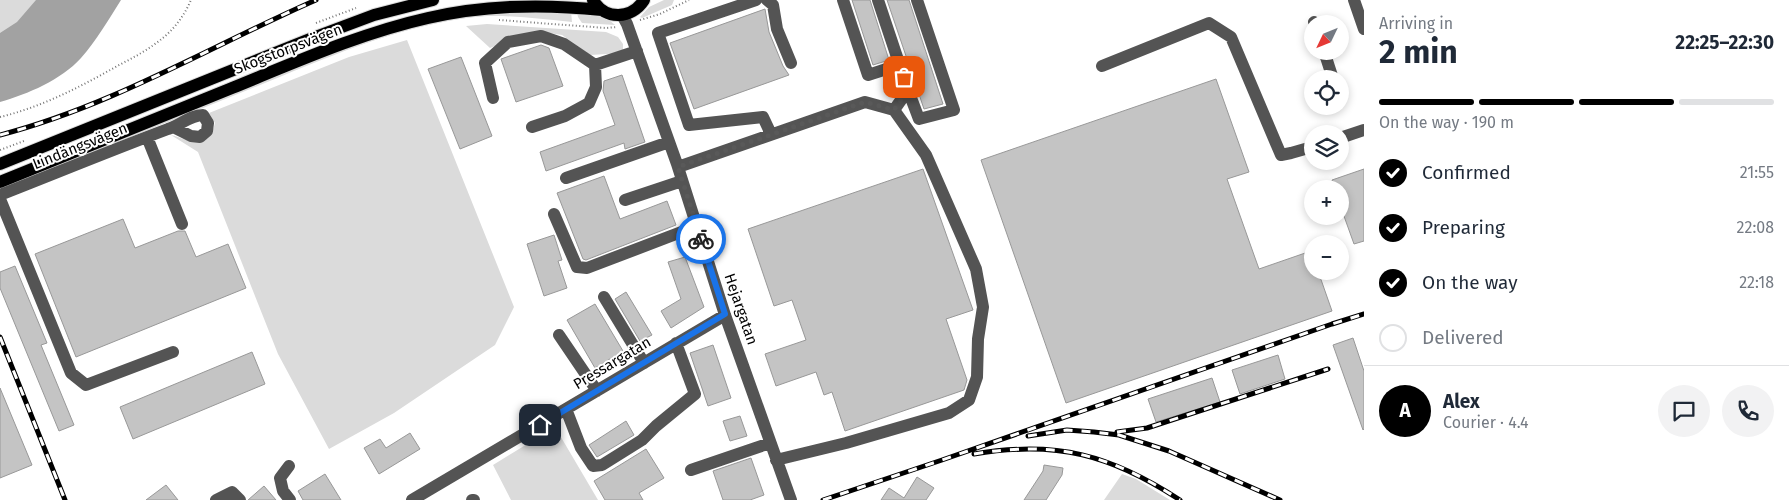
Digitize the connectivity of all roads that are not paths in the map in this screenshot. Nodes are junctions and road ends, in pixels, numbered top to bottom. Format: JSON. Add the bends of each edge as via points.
{"nodes":[{"id":1,"x":433,"y":0,"type":"edge"},
{"id":2,"x":593,"y":0,"type":"edge"},
{"id":3,"x":756,"y":0,"type":"edge"},
{"id":4,"x":767,"y":0,"type":"edge"},
{"id":5,"x":843,"y":0,"type":"edge"},
{"id":6,"x":878,"y":0,"type":"edge"},
{"id":7,"x":917,"y":0,"type":"edge"},
{"id":8,"x":1354,"y":0,"type":"edge"},
{"id":9,"x":646,"y":1,"type":"edge"},
{"id":10,"x":602,"y":10,"type":"junction"},
{"id":11,"x":625,"y":19,"type":"junction"},
{"id":12,"x":1364,"y":29,"type":"edge"},
{"id":13,"x":637,"y":51,"type":"junction"},
{"id":14,"x":791,"y":63,"type":"dead end"},
{"id":15,"x":595,"y":65,"type":"junction"},
{"id":16,"x":900,"y":65,"type":"junction"},
{"id":17,"x":1102,"y":66,"type":"dead end"},
{"id":18,"x":908,"y":90,"type":"junction"},
{"id":19,"x":493,"y":98,"type":"dead end"},
{"id":20,"x":894,"y":110,"type":"junction"},
{"id":21,"x":172,"y":127,"type":"dead end"},
{"id":22,"x":532,"y":127,"type":"dead end"},
{"id":23,"x":1364,"y":130,"type":"edge"},
{"id":24,"x":771,"y":134,"type":"junction"},
{"id":25,"x":1349,"y":135,"type":"edge"},
{"id":26,"x":147,"y":137,"type":"junction"},
{"id":27,"x":669,"y":142,"type":"junction"},
{"id":28,"x":1304,"y":149,"type":"edge"},
{"id":29,"x":0,"y":164,"type":"edge"},
{"id":30,"x":678,"y":167,"type":"junction"},
{"id":31,"x":566,"y":178,"type":"dead end"},
{"id":32,"x":682,"y":181,"type":"junction"},
{"id":33,"x":0,"y":182,"type":"edge"},
{"id":34,"x":0,"y":195,"type":"edge"},
{"id":35,"x":0,"y":199,"type":"edge"},
{"id":36,"x":625,"y":200,"type":"dead end"},
{"id":37,"x":554,"y":214,"type":"dead end"},
{"id":38,"x":182,"y":224,"type":"dead end"},
{"id":39,"x":696,"y":226,"type":"junction"},
{"id":40,"x":604,"y":297,"type":"dead end"},
{"id":41,"x":725,"y":314,"type":"junction"},
{"id":42,"x":559,"y":335,"type":"dead end"},
{"id":43,"x":676,"y":343,"type":"junction"},
{"id":44,"x":173,"y":352,"type":"dead end"},
{"id":45,"x":644,"y":363,"type":"junction"},
{"id":46,"x":597,"y":391,"type":"junction"},
{"id":47,"x":566,"y":409,"type":"junction"},
{"id":48,"x":770,"y":443,"type":"junction"},
{"id":49,"x":776,"y":460,"type":"junction"},
{"id":50,"x":289,"y":466,"type":"dead end"},
{"id":51,"x":691,"y":470,"type":"dead end"},
{"id":52,"x":216,"y":500,"type":"edge"},
{"id":53,"x":240,"y":500,"type":"edge"},
{"id":54,"x":290,"y":500,"type":"edge"},
{"id":55,"x":412,"y":500,"type":"edge"},
{"id":56,"x":791,"y":500,"type":"edge"}],
"edges":[{"from":1,"to":29,"type":"main road","name":"Skogstorpsvägen","via":[[374,15],[310,39]]},
{"from":2,"to":10,"type":"main road"},
{"from":3,"to":24,"type":"street","via":[[658,33],[689,125],[763,117]]},
{"from":4,"to":14,"type":"street","via":[[773,5],[777,29]]},
{"from":5,"to":16,"type":"street","via":[[868,75]]},
{"from":6,"to":16,"type":"street"},
{"from":7,"to":18,"type":"street","via":[[954,110],[920,120]]},
{"from":8,"to":12,"type":"street"},
{"from":9,"to":11,"type":"main road"},
{"from":10,"to":11,"type":"main road","name":"Skogstorpsvägen"},
{"from":10,"to":33,"type":"main road","name":"Skogstorpsvägen","via":[[495,7],[390,28]]},
{"from":11,"to":13,"type":"street","name":"Hejargatan"},
{"from":13,"to":15,"type":"street"},
{"from":13,"to":27,"type":"street","name":"Hejargatan"},
{"from":15,"to":19,"type":"street","via":[[564,44],[541,36],[508,42],[485,63]]},
{"from":15,"to":22,"type":"street","via":[[596,87],[589,103],[565,116]]},
{"from":16,"to":18,"type":"street"},
{"from":17,"to":28,"type":"street","via":[[1209,23],[1232,36],[1281,155]]},
{"from":18,"to":20,"type":"street"},
{"from":20,"to":24,"type":"street","via":[[865,102]]},
{"from":20,"to":49,"type":"street","via":[[926,155],[976,269],[983,307],[977,377],[969,400],[948,413]]},
{"from":21,"to":26,"type":"street","name":"Lindängsvägen"},
{"from":23,"to":25,"type":"street"},
{"from":24,"to":30,"type":"street"},
{"from":26,"to":34,"type":"street","name":"Lindängsvägen"},
{"from":26,"to":38,"type":"street"},
{"from":27,"to":30,"type":"street","name":"Hejargatan"},
{"from":27,"to":31,"type":"street"},
{"from":30,"to":32,"type":"street","name":"Hejargatan"},
{"from":32,"to":36,"type":"street"},
{"from":32,"to":39,"type":"street","name":"Hejargatan"},
{"from":35,"to":44,"type":"street","via":[[70,372],[86,385]]},
{"from":37,"to":39,"type":"street","via":[[577,267],[586,268]]},
{"from":39,"to":41,"type":"street","name":"Hejargatan"},
{"from":40,"to":45,"type":"street"},
{"from":41,"to":43,"type":"street","name":"Pressargatan"},
{"from":41,"to":48,"type":"street","name":"Hejargatan"},
{"from":42,"to":46,"type":"street"},
{"from":43,"to":45,"type":"street","name":"Pressargatan"},
{"from":43,"to":47,"type":"street","via":[[695,394],[642,440],[602,465],[593,466],[581,448]]},
{"from":45,"to":46,"type":"street","name":"Pressargatan"},
{"from":46,"to":47,"type":"street","name":"Pressargatan"},
{"from":47,"to":55,"type":"street","name":"Pressargatan"},
{"from":48,"to":49,"type":"street","name":"Hejargatan"},
{"from":48,"to":51,"type":"street"},
{"from":49,"to":56,"type":"street","name":"Hejargatan"},
{"from":50,"to":54,"type":"street","via":[[280,478],[283,491]]},
{"from":52,"to":53,"type":"street","via":[[232,492]]}]}
